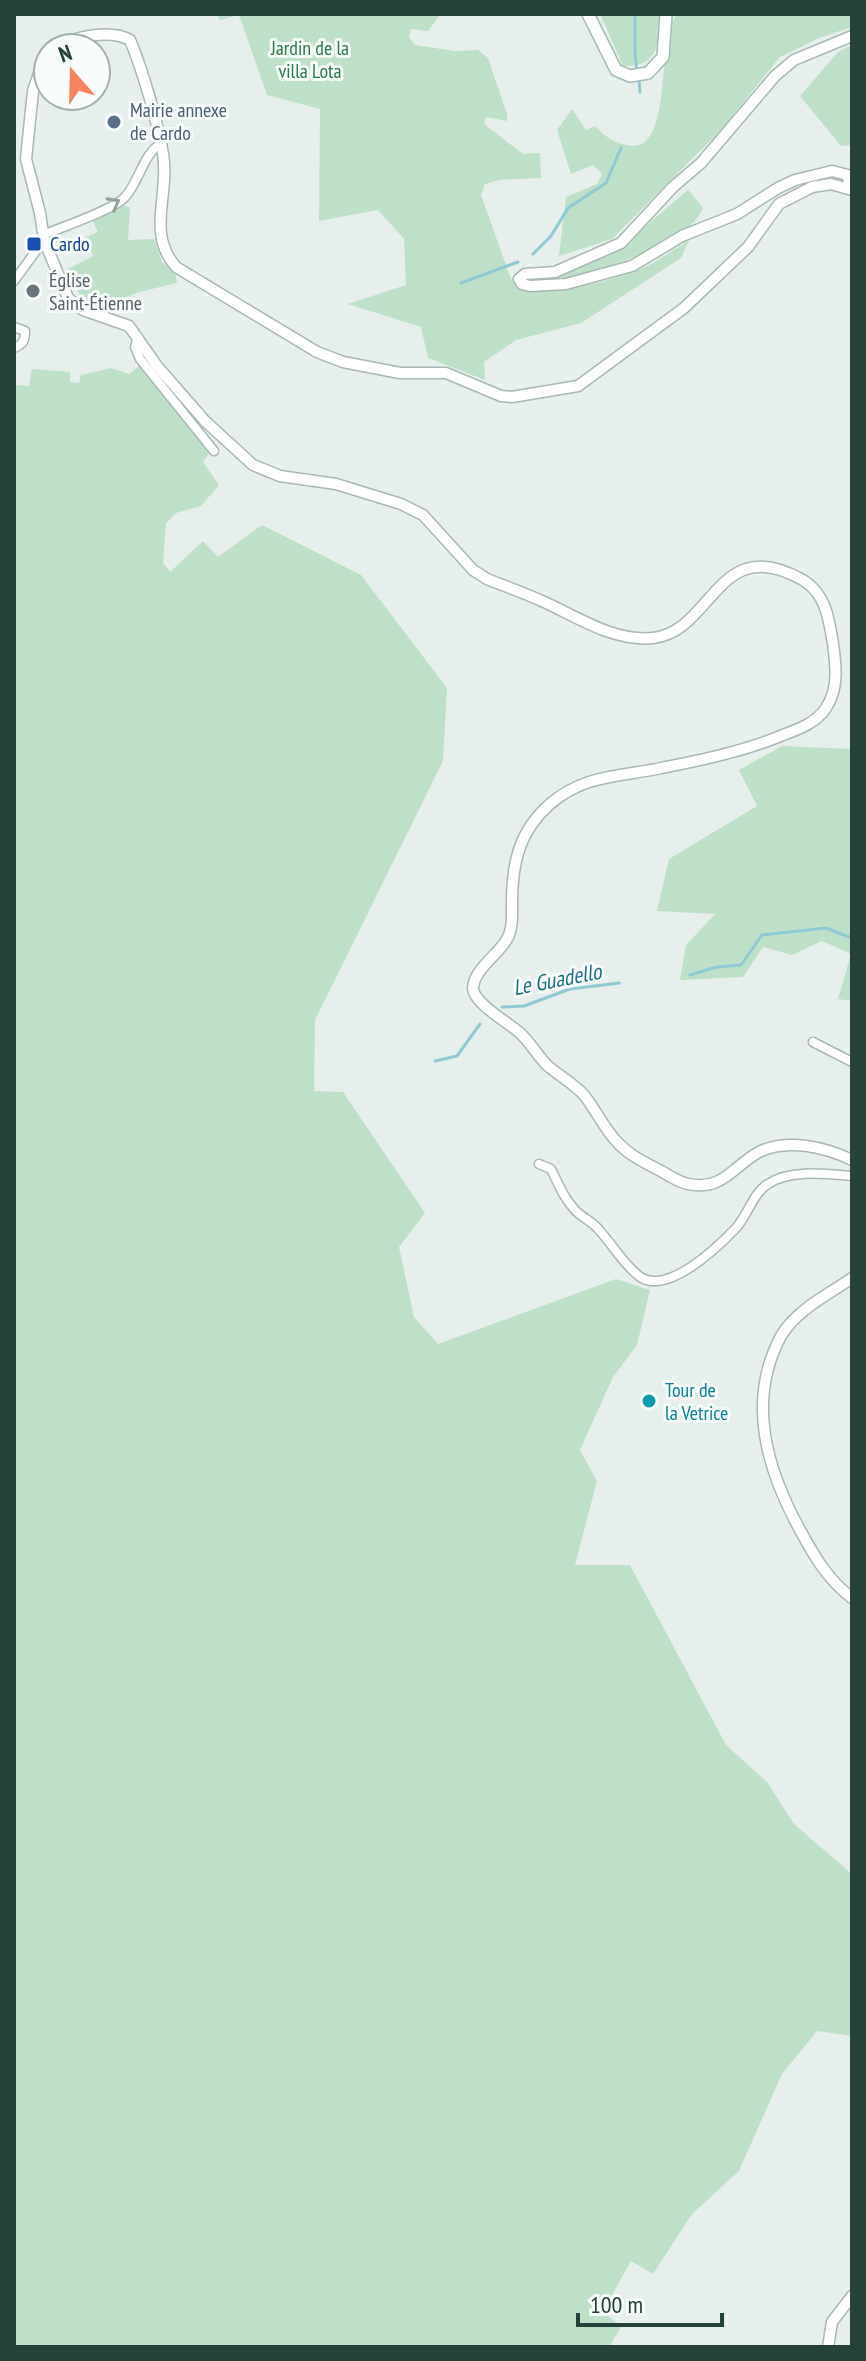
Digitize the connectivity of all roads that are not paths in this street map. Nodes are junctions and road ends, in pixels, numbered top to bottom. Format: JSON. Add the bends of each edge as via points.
{"nodes":[{"id":1,"x":588,"y":14,"type":"edge"},
{"id":2,"x":666,"y":14,"type":"edge"},
{"id":3,"x":112,"y":35,"type":"edge"},
{"id":4,"x":852,"y":36,"type":"edge"},
{"id":5,"x":32,"y":101,"type":"edge"},
{"id":6,"x":160,"y":144,"type":"junction"},
{"id":7,"x":850,"y":189,"type":"edge"},
{"id":8,"x":44,"y":238,"type":"junction"},
{"id":9,"x":14,"y":281,"type":"edge"},
{"id":10,"x":14,"y":327,"type":"edge"},
{"id":11,"x":138,"y":337,"type":"junction"},
{"id":12,"x":14,"y":348,"type":"edge"},
{"id":13,"x":214,"y":451,"type":"dead end"},
{"id":14,"x":813,"y":1042,"type":"dead end"},
{"id":15,"x":852,"y":1062,"type":"edge"},
{"id":16,"x":852,"y":1160,"type":"edge"},
{"id":17,"x":539,"y":1164,"type":"dead end"},
{"id":18,"x":852,"y":1176,"type":"edge"},
{"id":19,"x":852,"y":1278,"type":"edge"},
{"id":20,"x":852,"y":1598,"type":"edge"},
{"id":21,"x":852,"y":2296,"type":"edge"},
{"id":22,"x":828,"y":2347,"type":"edge"}],
"edges":[{"from":1,"to":2,"type":"main road","via":[[616,70],[630,76],[648,73],[663,57]]},
{"from":3,"to":6,"type":"street","via":[[130,40]]},
{"from":4,"to":7,"type":"street","via":[[794,60],[775,76],[701,163],[621,243],[555,272],[519,279],[530,286],[566,284],[632,266],[795,180],[841,171],[848,175]]},
{"from":5,"to":8,"type":"street","via":[[26,159]]},
{"from":6,"to":7,"type":"street","via":[[160,241],[176,267],[317,352],[400,373],[446,373],[512,397],[578,386],[684,308],[748,247],[779,204],[812,187]]},
{"from":8,"to":6,"type":"street","one_way":true,"via":[[122,200]]},
{"from":8,"to":9,"type":"street"},
{"from":8,"to":11,"type":"street","via":[[74,305],[129,326]]},
{"from":10,"to":12,"type":"street","via":[[25,331],[25,339]]},
{"from":11,"to":13,"type":"street","via":[[140,359]]},
{"from":11,"to":16,"type":"street","via":[[205,421],[253,465],[401,504],[423,515],[487,579],[618,636],[671,633],[725,580],[752,567],[770,567],[818,592],[827,609],[837,672],[828,706],[818,718],[770,741],[658,769],[606,775],[552,802],[529,826],[517,850],[508,938],[473,988],[486,1007],[583,1094],[633,1157],[684,1183],[722,1181],[759,1152],[779,1146],[804,1146]]},
{"from":14,"to":15,"type":"street"},
{"from":17,"to":18,"type":"street","via":[[551,1169],[566,1199],[597,1226],[626,1263],[654,1282],[668,1280],[706,1256],[748,1214],[760,1189],[771,1181],[799,1175]]},
{"from":19,"to":20,"type":"street","via":[[798,1315],[782,1335],[770,1364],[762,1420],[770,1464],[794,1519],[816,1560]]},
{"from":21,"to":22,"type":"street","via":[[832,2322]]}]}
